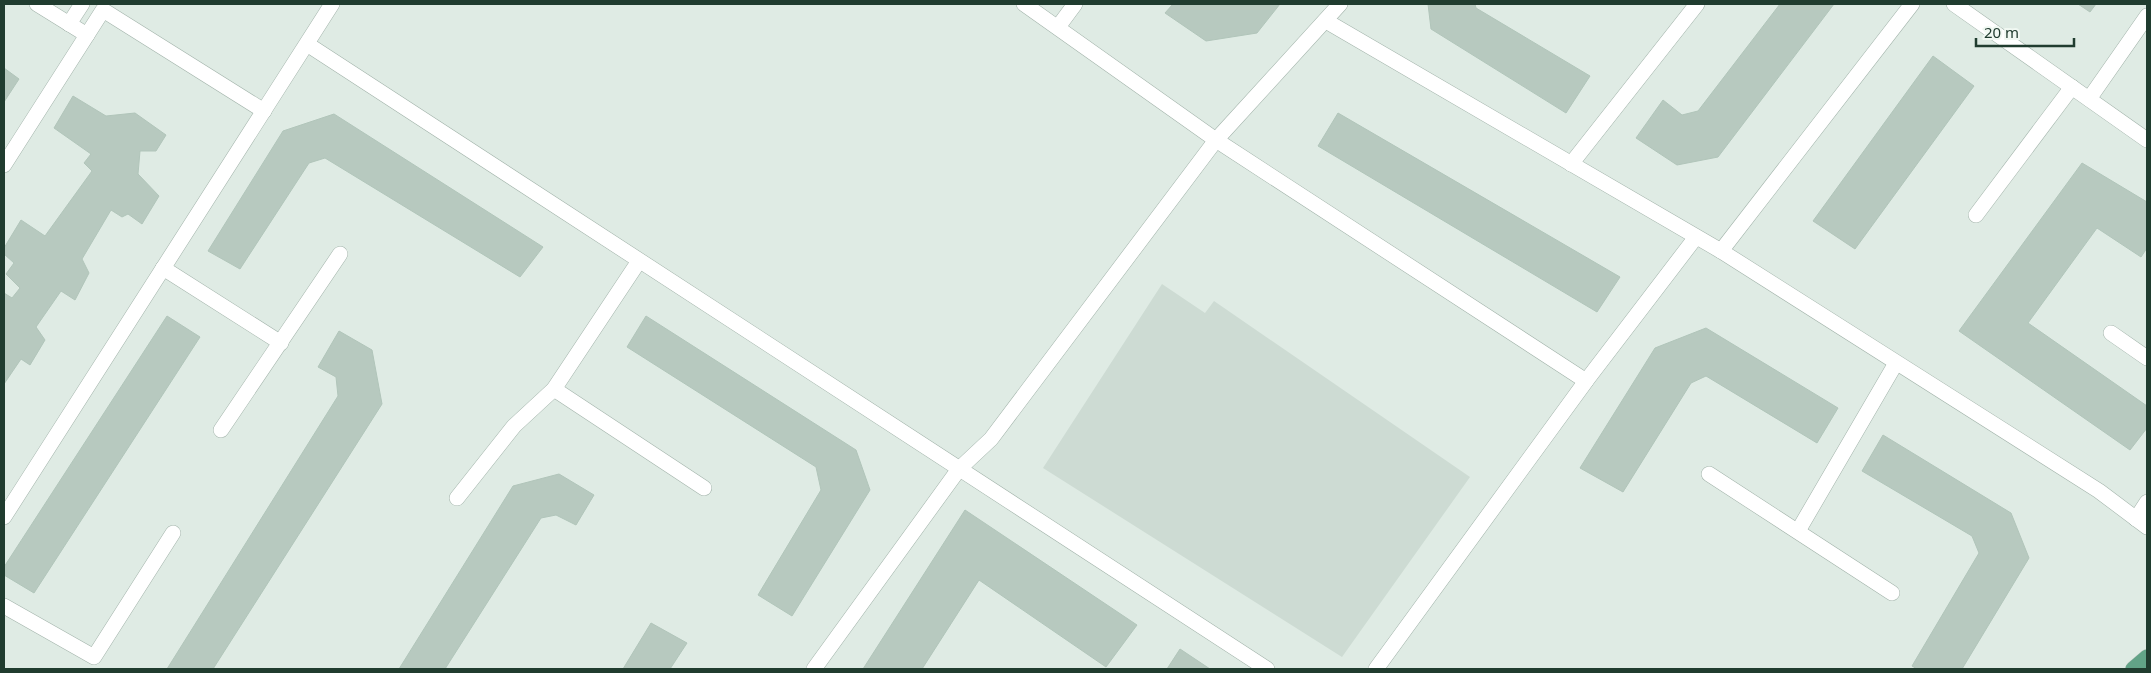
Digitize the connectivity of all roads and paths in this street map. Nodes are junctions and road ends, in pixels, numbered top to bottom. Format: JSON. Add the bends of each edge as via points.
{"nodes":[{"id":1,"x":37,"y":4,"type":"edge"},
{"id":2,"x":82,"y":4,"type":"edge"},
{"id":3,"x":332,"y":4,"type":"edge"},
{"id":4,"x":1024,"y":4,"type":"edge"},
{"id":5,"x":1075,"y":4,"type":"edge"},
{"id":6,"x":1340,"y":4,"type":"edge"},
{"id":7,"x":1696,"y":4,"type":"edge"},
{"id":8,"x":1912,"y":4,"type":"edge"},
{"id":9,"x":1954,"y":4,"type":"edge"},
{"id":10,"x":99,"y":7,"type":"edge"},
{"id":11,"x":2147,"y":16,"type":"edge"},
{"id":12,"x":1326,"y":21,"type":"junction"},
{"id":13,"x":69,"y":24,"type":"junction"},
{"id":14,"x":1058,"y":27,"type":"junction"},
{"id":15,"x":87,"y":36,"type":"junction"},
{"id":16,"x":307,"y":44,"type":"junction"},
{"id":17,"x":2072,"y":87,"type":"junction"},
{"id":18,"x":2089,"y":99,"type":"junction"},
{"id":19,"x":264,"y":111,"type":"junction"},
{"id":20,"x":1216,"y":140,"type":"junction"},
{"id":21,"x":2147,"y":140,"type":"edge"},
{"id":22,"x":1571,"y":164,"type":"junction"},
{"id":23,"x":4,"y":165,"type":"edge"},
{"id":24,"x":1976,"y":215,"type":"dead end"},
{"id":25,"x":1696,"y":237,"type":"junction"},
{"id":26,"x":1721,"y":251,"type":"junction"},
{"id":27,"x":340,"y":254,"type":"dead end"},
{"id":28,"x":639,"y":261,"type":"junction"},
{"id":29,"x":163,"y":268,"type":"junction"},
{"id":30,"x":2111,"y":333,"type":"dead end"},
{"id":31,"x":281,"y":343,"type":"junction"},
{"id":32,"x":2147,"y":358,"type":"edge"},
{"id":33,"x":1896,"y":363,"type":"junction"},
{"id":34,"x":1586,"y":381,"type":"junction"},
{"id":35,"x":554,"y":389,"type":"junction"},
{"id":36,"x":222,"y":430,"type":"dead end"},
{"id":37,"x":959,"y":469,"type":"junction"},
{"id":38,"x":1709,"y":474,"type":"dead end"},
{"id":39,"x":704,"y":488,"type":"dead end"},
{"id":40,"x":457,"y":498,"type":"dead end"},
{"id":41,"x":2147,"y":502,"type":"edge"},
{"id":42,"x":4,"y":517,"type":"edge"},
{"id":43,"x":2142,"y":523,"type":"edge"},
{"id":44,"x":1798,"y":530,"type":"junction"},
{"id":45,"x":173,"y":534,"type":"dead end"},
{"id":46,"x":1892,"y":593,"type":"dead end"},
{"id":47,"x":4,"y":606,"type":"edge"},
{"id":48,"x":2147,"y":657,"type":"edge"},
{"id":49,"x":814,"y":669,"type":"edge"},
{"id":50,"x":1267,"y":669,"type":"edge"},
{"id":51,"x":1376,"y":669,"type":"edge"},
{"id":52,"x":2133,"y":669,"type":"edge"}],
"edges":[{"from":1,"to":13,"type":"street"},
{"from":2,"to":13,"type":"street"},
{"from":3,"to":16,"type":"street"},
{"from":4,"to":14,"type":"street"},
{"from":5,"to":14,"type":"street"},
{"from":6,"to":12,"type":"street"},
{"from":7,"to":22,"type":"street"},
{"from":8,"to":26,"type":"street"},
{"from":9,"to":17,"type":"street"},
{"from":10,"to":15,"type":"street"},
{"from":10,"to":19,"type":"street"},
{"from":11,"to":18,"type":"street"},
{"from":12,"to":20,"type":"street"},
{"from":12,"to":22,"type":"street"},
{"from":13,"to":15,"type":"street"},
{"from":14,"to":20,"type":"street"},
{"from":15,"to":23,"type":"street"},
{"from":16,"to":19,"type":"street"},
{"from":16,"to":28,"type":"street"},
{"from":17,"to":18,"type":"street"},
{"from":17,"to":24,"type":"street"},
{"from":18,"to":21,"type":"street"},
{"from":19,"to":29,"type":"street"},
{"from":20,"to":34,"type":"street"},
{"from":20,"to":37,"type":"street","via":[[991,439]]},
{"from":22,"to":25,"type":"street"},
{"from":25,"to":26,"type":"street"},
{"from":25,"to":34,"type":"street"},
{"from":26,"to":33,"type":"street"},
{"from":27,"to":31,"type":"street"},
{"from":28,"to":35,"type":"street"},
{"from":28,"to":37,"type":"street"},
{"from":29,"to":31,"type":"street"},
{"from":29,"to":42,"type":"street"},
{"from":30,"to":32,"type":"street"},
{"from":31,"to":36,"type":"street"},
{"from":33,"to":43,"type":"street","via":[[2099,492]]},
{"from":33,"to":44,"type":"street"},
{"from":34,"to":51,"type":"street"},
{"from":35,"to":39,"type":"street"},
{"from":35,"to":40,"type":"street","via":[[514,426]]},
{"from":37,"to":49,"type":"street"},
{"from":37,"to":50,"type":"street"},
{"from":38,"to":44,"type":"street"},
{"from":41,"to":43,"type":"street"},
{"from":44,"to":46,"type":"street"},
{"from":45,"to":47,"type":"street","via":[[94,657]]},
{"from":48,"to":52,"type":"main road"}]}
